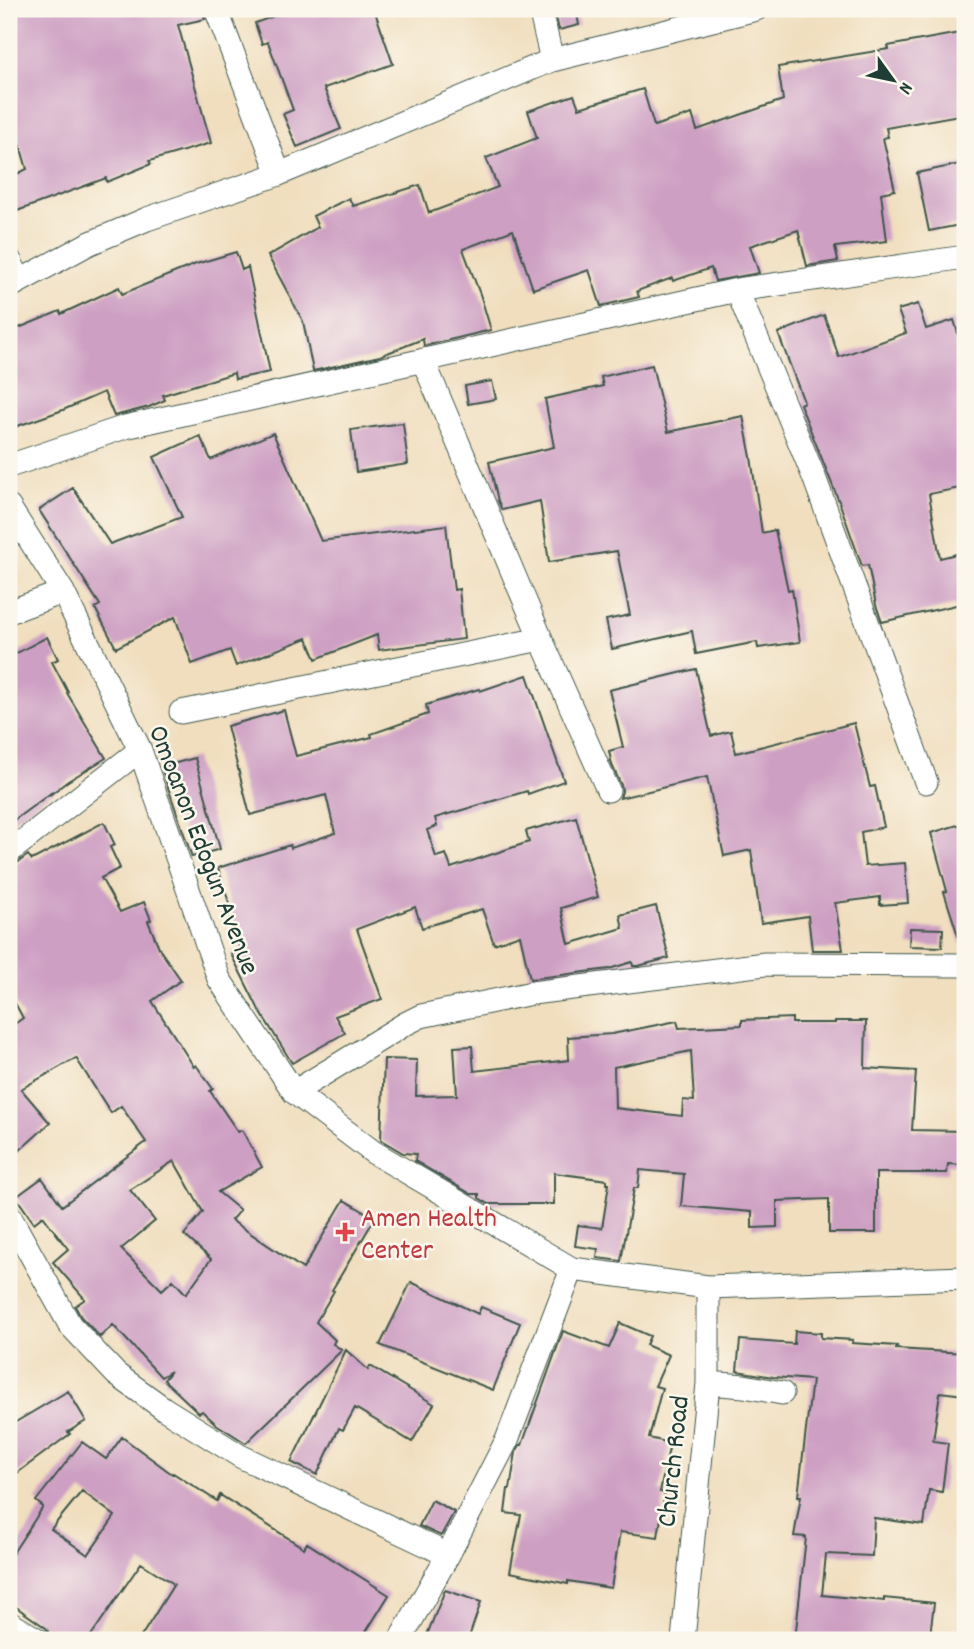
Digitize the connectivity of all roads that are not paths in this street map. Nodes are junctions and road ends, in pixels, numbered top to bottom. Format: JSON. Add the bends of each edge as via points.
{"nodes":[{"id":1,"x":216,"y":9,"type":"edge"},
{"id":2,"x":540,"y":9,"type":"edge"},
{"id":3,"x":756,"y":9,"type":"edge"},
{"id":4,"x":552,"y":60,"type":"junction"},
{"id":5,"x":279,"y":174,"type":"junction"},
{"id":6,"x":965,"y":257,"type":"edge"},
{"id":7,"x":9,"y":259,"type":"edge"},
{"id":8,"x":14,"y":284,"type":"edge"},
{"id":9,"x":737,"y":290,"type":"junction"},
{"id":10,"x":423,"y":360,"type":"junction"},
{"id":11,"x":9,"y":466,"type":"edge"},
{"id":12,"x":9,"y":507,"type":"edge"},
{"id":13,"x":63,"y":592,"type":"junction"},
{"id":14,"x":9,"y":612,"type":"edge"},
{"id":15,"x":541,"y":639,"type":"junction"},
{"id":16,"x":181,"y":712,"type":"dead end"},
{"id":17,"x":140,"y":750,"type":"junction"},
{"id":18,"x":926,"y":782,"type":"dead end"},
{"id":19,"x":608,"y":790,"type":"dead end"},
{"id":20,"x":9,"y":852,"type":"edge"},
{"id":21,"x":965,"y":965,"type":"edge"},
{"id":22,"x":295,"y":1092,"type":"junction"},
{"id":23,"x":9,"y":1215,"type":"edge"},
{"id":24,"x":572,"y":1269,"type":"junction"},
{"id":25,"x":965,"y":1278,"type":"edge"},
{"id":26,"x":708,"y":1287,"type":"junction"},
{"id":27,"x":708,"y":1383,"type":"junction"},
{"id":28,"x":782,"y":1393,"type":"dead end"},
{"id":29,"x":448,"y":1555,"type":"junction"},
{"id":30,"x":9,"y":1623,"type":"edge"},
{"id":31,"x":38,"y":1640,"type":"edge"},
{"id":32,"x":400,"y":1640,"type":"edge"},
{"id":33,"x":683,"y":1640,"type":"edge"}],
"edges":[{"from":1,"to":5,"type":"street"},
{"from":2,"to":4,"type":"street"},
{"from":3,"to":4,"type":"street"},
{"from":4,"to":5,"type":"street"},
{"from":5,"to":8,"type":"street","via":[[147,219]]},
{"from":6,"to":9,"type":"street"},
{"from":7,"to":8,"type":"street"},
{"from":9,"to":10,"type":"street"},
{"from":9,"to":18,"type":"street","via":[[814,477]]},
{"from":10,"to":11,"type":"street","via":[[125,427]]},
{"from":10,"to":15,"type":"street"},
{"from":12,"to":13,"type":"street","name":"Omoanon Edogun Avenue"},
{"from":13,"to":14,"type":"street"},
{"from":13,"to":17,"type":"street","name":"Omoanon Edogun Avenue"},
{"from":15,"to":16,"type":"street"},
{"from":15,"to":19,"type":"street"},
{"from":17,"to":20,"type":"street"},
{"from":17,"to":22,"type":"street","name":"Omoanon Edogun Avenue","via":[[219,979]]},
{"from":21,"to":22,"type":"street","via":[[765,964],[531,993],[421,1016]]},
{"from":22,"to":24,"type":"street","name":"Omoanon Edogun Avenue","via":[[373,1152]]},
{"from":23,"to":29,"type":"street","via":[[70,1325],[116,1374],[240,1456]]},
{"from":24,"to":26,"type":"street","name":"Omoanon Edogun Avenue"},
{"from":24,"to":29,"type":"street","via":[[507,1440]]},
{"from":25,"to":26,"type":"street","name":"Omoanon Edogun Avenue"},
{"from":26,"to":27,"type":"street","name":"Church Road"},
{"from":27,"to":28,"type":"street"},
{"from":27,"to":33,"type":"street","name":"Church Road"},
{"from":29,"to":32,"type":"street"},
{"from":30,"to":31,"type":"street"}]}
